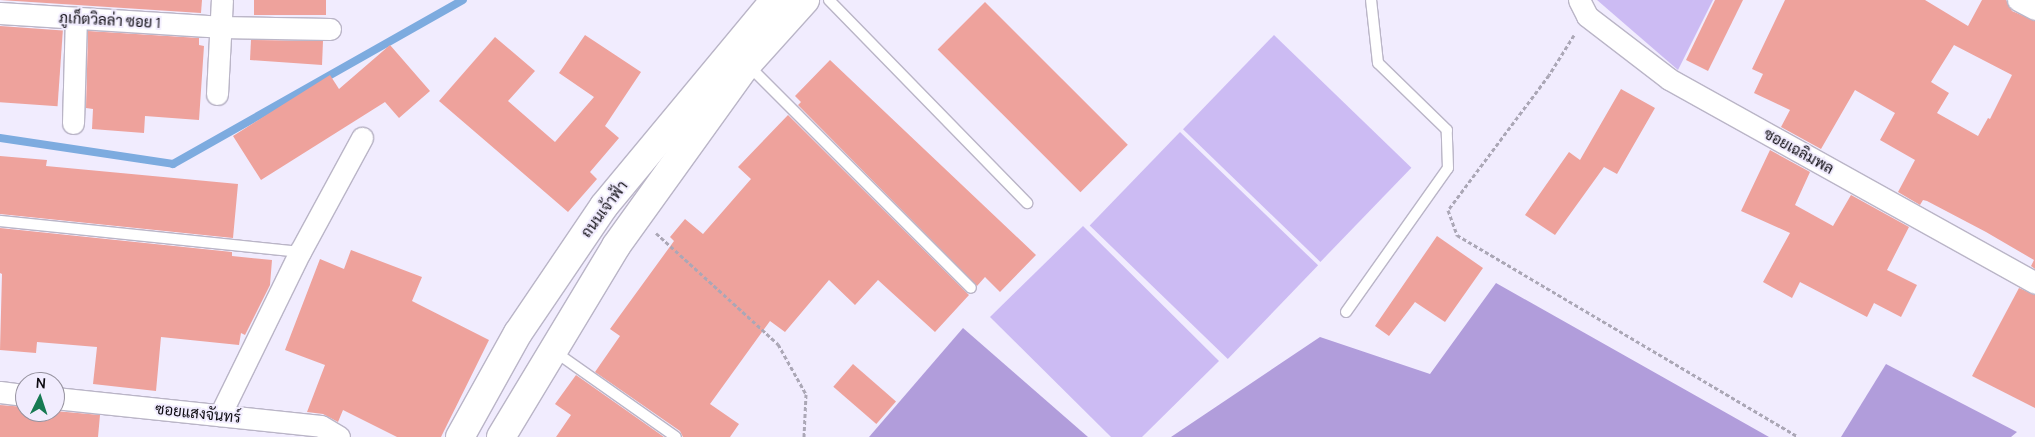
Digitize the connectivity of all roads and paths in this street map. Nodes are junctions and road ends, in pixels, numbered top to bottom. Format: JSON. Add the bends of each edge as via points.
{"nodes":[{"id":1,"x":222,"y":0,"type":"edge"},
{"id":2,"x":775,"y":0,"type":"edge"},
{"id":3,"x":805,"y":0,"type":"edge"},
{"id":4,"x":829,"y":0,"type":"edge"},
{"id":5,"x":1370,"y":0,"type":"edge"},
{"id":6,"x":2018,"y":0,"type":"edge"},
{"id":7,"x":1583,"y":8,"type":"edge"},
{"id":8,"x":2035,"y":9,"type":"edge"},
{"id":9,"x":0,"y":13,"type":"edge"},
{"id":10,"x":76,"y":18,"type":"junction"},
{"id":11,"x":220,"y":27,"type":"junction"},
{"id":12,"x":330,"y":29,"type":"dead end"},
{"id":13,"x":747,"y":64,"type":"junction"},
{"id":14,"x":217,"y":94,"type":"dead end"},
{"id":15,"x":73,"y":123,"type":"dead end"},
{"id":16,"x":362,"y":138,"type":"dead end"},
{"id":17,"x":1027,"y":203,"type":"dead end"},
{"id":18,"x":638,"y":215,"type":"junction"},
{"id":19,"x":0,"y":221,"type":"edge"},
{"id":20,"x":300,"y":252,"type":"junction"},
{"id":21,"x":2035,"y":283,"type":"edge"},
{"id":22,"x":971,"y":288,"type":"dead end"},
{"id":23,"x":1346,"y":312,"type":"dead end"},
{"id":24,"x":553,"y":350,"type":"junction"},
{"id":25,"x":0,"y":392,"type":"edge"},
{"id":26,"x":15,"y":394,"type":"edge"},
{"id":27,"x":65,"y":399,"type":"edge"},
{"id":28,"x":220,"y":415,"type":"junction"},
{"id":29,"x":339,"y":437,"type":"edge"},
{"id":30,"x":460,"y":437,"type":"edge"},
{"id":31,"x":501,"y":437,"type":"edge"},
{"id":32,"x":676,"y":437,"type":"edge"},
{"id":33,"x":804,"y":437,"type":"edge"},
{"id":34,"x":1798,"y":437,"type":"edge"}],
"edges":[{"from":1,"to":11,"type":"street"},
{"from":2,"to":30,"type":"main road","name":"ถนนเจ้าฟ้า","via":[[604,206],[518,332]]},
{"from":3,"to":13,"type":"main road","name":"ถนนเจ้าฟ้า"},
{"from":4,"to":17,"type":"lane"},
{"from":5,"to":23,"type":"lane","via":[[1378,62],[1447,130],[1448,168]]},
{"from":6,"to":8,"type":"street"},
{"from":7,"to":21,"type":"street","name":"ซอยเฉลิมพล","via":[[1669,79]]},
{"from":7,"to":34,"type":"path","via":[[1549,74],[1448,210],[1457,235]]},
{"from":9,"to":10,"type":"street","name":"ภูเก็ตวิลล่า ซอย 1"},
{"from":10,"to":11,"type":"street","name":"ภูเก็ตวิลล่า ซอย 1"},
{"from":10,"to":15,"type":"street"},
{"from":11,"to":12,"type":"street","name":"ภูเก็ตวิลล่า ซอย 1"},
{"from":11,"to":14,"type":"street"},
{"from":13,"to":18,"type":"main road","name":"ถนนเจ้าฟ้า"},
{"from":13,"to":22,"type":"lane"},
{"from":16,"to":20,"type":"street"},
{"from":18,"to":24,"type":"main road","name":"ถนนเจ้าฟ้า"},
{"from":18,"to":33,"type":"path","via":[[778,344],[806,394]]},
{"from":19,"to":20,"type":"lane"},
{"from":20,"to":28,"type":"street"},
{"from":24,"to":31,"type":"main road","name":"ถนนเจ้าฟ้า"},
{"from":24,"to":32,"type":"lane"},
{"from":25,"to":26,"type":"street"},
{"from":27,"to":28,"type":"street","name":"ซอยแสงจันทร์"},
{"from":28,"to":29,"type":"street","name":"ซอยแสงจันทร์","via":[[321,426]]}]}
